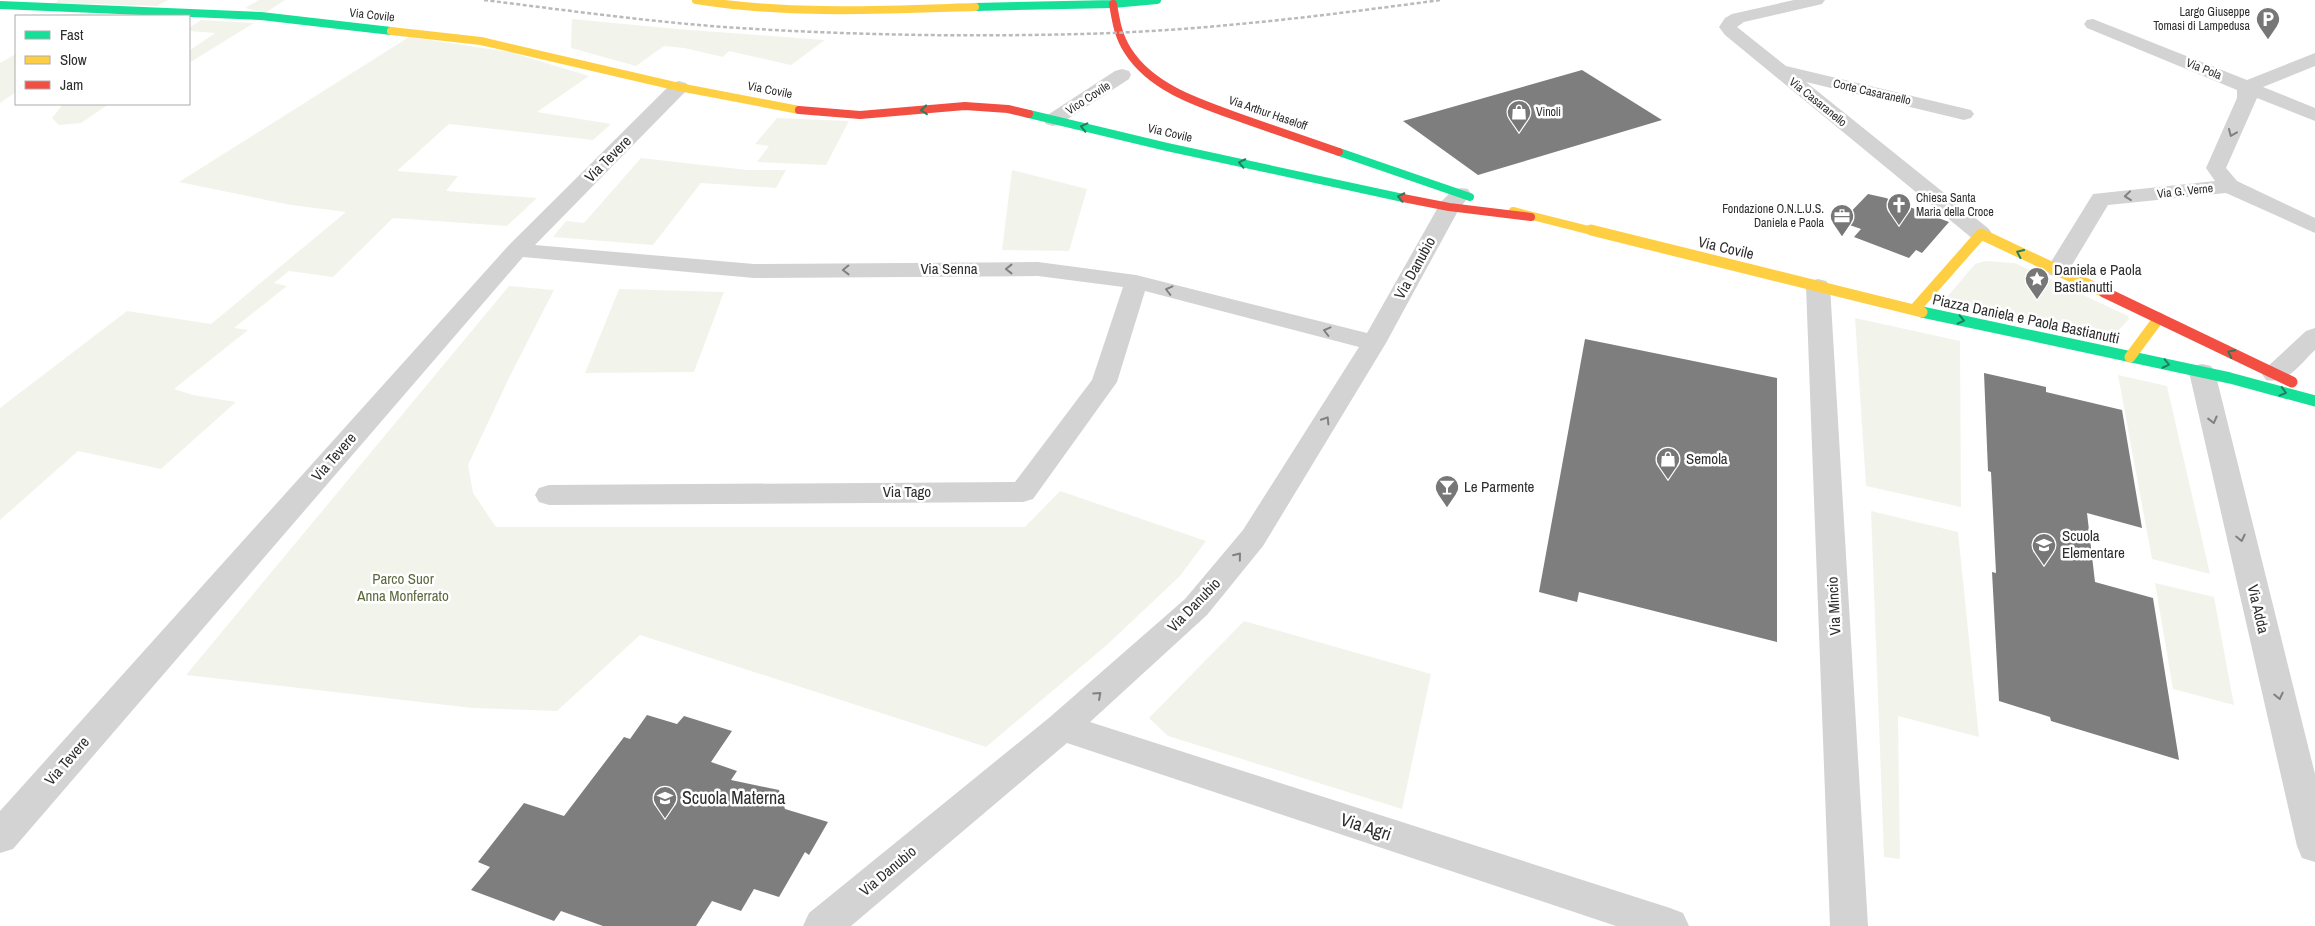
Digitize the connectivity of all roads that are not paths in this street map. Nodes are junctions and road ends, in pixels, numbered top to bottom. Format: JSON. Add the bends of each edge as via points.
{"nodes":[{"id":1,"x":696,"y":0,"type":"edge"},
{"id":2,"x":1157,"y":0,"type":"edge"},
{"id":3,"x":1816,"y":0,"type":"edge"},
{"id":4,"x":1113,"y":4,"type":"junction"},
{"id":5,"x":0,"y":5,"type":"edge"},
{"id":6,"x":2092,"y":24,"type":"dead end"},
{"id":7,"x":2315,"y":59,"type":"edge"},
{"id":8,"x":1780,"y":71,"type":"junction"},
{"id":9,"x":1122,"y":76,"type":"dead end"},
{"id":10,"x":679,"y":87,"type":"junction"},
{"id":11,"x":2247,"y":87,"type":"junction"},
{"id":12,"x":1964,"y":114,"type":"dead end"},
{"id":13,"x":2315,"y":115,"type":"edge"},
{"id":14,"x":1053,"y":120,"type":"junction"},
{"id":15,"x":2229,"y":186,"type":"junction"},
{"id":16,"x":1455,"y":200,"type":"junction"},
{"id":17,"x":1531,"y":217,"type":"junction"},
{"id":18,"x":2315,"y":226,"type":"edge"},
{"id":19,"x":1981,"y":234,"type":"junction"},
{"id":20,"x":517,"y":250,"type":"junction"},
{"id":21,"x":2058,"y":270,"type":"junction"},
{"id":22,"x":1136,"y":282,"type":"junction"},
{"id":23,"x":1818,"y":286,"type":"junction"},
{"id":24,"x":1914,"y":310,"type":"junction"},
{"id":25,"x":2159,"y":318,"type":"junction"},
{"id":26,"x":2315,"y":336,"type":"edge"},
{"id":27,"x":1374,"y":343,"type":"junction"},
{"id":28,"x":2130,"y":357,"type":"junction"},
{"id":29,"x":2202,"y":372,"type":"junction"},
{"id":30,"x":2275,"y":374,"type":"junction"},
{"id":31,"x":2315,"y":392,"type":"edge"},
{"id":32,"x":2315,"y":401,"type":"edge"},
{"id":33,"x":549,"y":495,"type":"dead end"},
{"id":34,"x":1062,"y":727,"type":"junction"},
{"id":35,"x":2,"y":833,"type":"edge"},
{"id":36,"x":2315,"y":846,"type":"edge"},
{"id":37,"x":822,"y":926,"type":"edge"},
{"id":38,"x":1670,"y":926,"type":"edge"},
{"id":39,"x":1848,"y":926,"type":"edge"}],
"edges":[{"from":1,"to":4,"type":"street","via":[[786,11]]},
{"from":2,"to":4,"type":"street"},
{"from":3,"to":8,"type":"street","name":"Via Casaranello","via":[[1738,18],[1728,27]]},
{"from":4,"to":16,"type":"street","name":"Via Arthur Haseloff","via":[[1121,37],[1130,52],[1149,75],[1174,93]]},
{"from":5,"to":10,"type":"street","name":"Via Covile","via":[[261,16],[481,41]]},
{"from":6,"to":11,"type":"street","name":"Via Pola"},
{"from":7,"to":11,"type":"street"},
{"from":8,"to":12,"type":"street","name":"Corte Casaranello"},
{"from":8,"to":19,"type":"street","name":"Via Casaranello"},
{"from":9,"to":14,"type":"street","name":"Vico Covile"},
{"from":14,"to":10,"type":"street","name":"Via Covile","one_way":true,"via":[[1008,109],[965,106],[860,115],[800,110]]},
{"from":10,"to":20,"type":"street","name":"Via Tevere"},
{"from":11,"to":13,"type":"street","name":"Via Pola"},
{"from":11,"to":15,"type":"street","name":"Via G. Verne","one_way":true,"via":[[2246,98],[2216,168]]},
{"from":16,"to":14,"type":"street","name":"Via Covile","one_way":true,"via":[[1167,147]]},
{"from":15,"to":18,"type":"street"},
{"from":15,"to":21,"type":"street","name":"Via G. Verne","one_way":true,"via":[[2101,199]]},
{"from":16,"to":17,"type":"street","name":"Via Covile"},
{"from":16,"to":17,"type":"street","name":"Via Covile"},
{"from":16,"to":27,"type":"street","name":"Via Danubio"},
{"from":17,"to":23,"type":"street","name":"Via Covile"},
{"from":21,"to":19,"type":"street","one_way":true},
{"from":19,"to":24,"type":"street","name":"Piazza Daniela e Paola Bastianutti"},
{"from":22,"to":20,"type":"street","name":"Via Senna","one_way":true,"via":[[1038,269],[754,271]]},
{"from":20,"to":35,"type":"street","name":"Via Tevere"},
{"from":21,"to":25,"type":"street"},
{"from":27,"to":22,"type":"street","name":"Via Senna","one_way":true},
{"from":22,"to":33,"type":"street","name":"Via Tago","via":[[1104,382],[1023,492]]},
{"from":23,"to":24,"type":"street","name":"Via Covile"},
{"from":23,"to":39,"type":"street","name":"Via Mincio"},
{"from":24,"to":28,"type":"street","name":"Piazza Daniela e Paola Bastianutti","one_way":true},
{"from":25,"to":28,"type":"street","name":"Piazza Daniela e Paola Bastianutti"},
{"from":30,"to":25,"type":"street","one_way":true},
{"from":26,"to":30,"type":"street"},
{"from":34,"to":27,"type":"street","name":"Via Danubio","one_way":true,"via":[[1196,607],[1253,538]]},
{"from":28,"to":29,"type":"street","name":"Piazza Daniela e Paola Bastianutti","one_way":true},
{"from":29,"to":32,"type":"street","name":"Piazza Daniela e Paola Bastianutti","one_way":true},
{"from":29,"to":36,"type":"street","name":"Via Adda","one_way":true},
{"from":30,"to":31,"type":"street"},
{"from":34,"to":37,"type":"street","name":"Via Danubio"},
{"from":34,"to":38,"type":"street","name":"Via Agri"}]}
